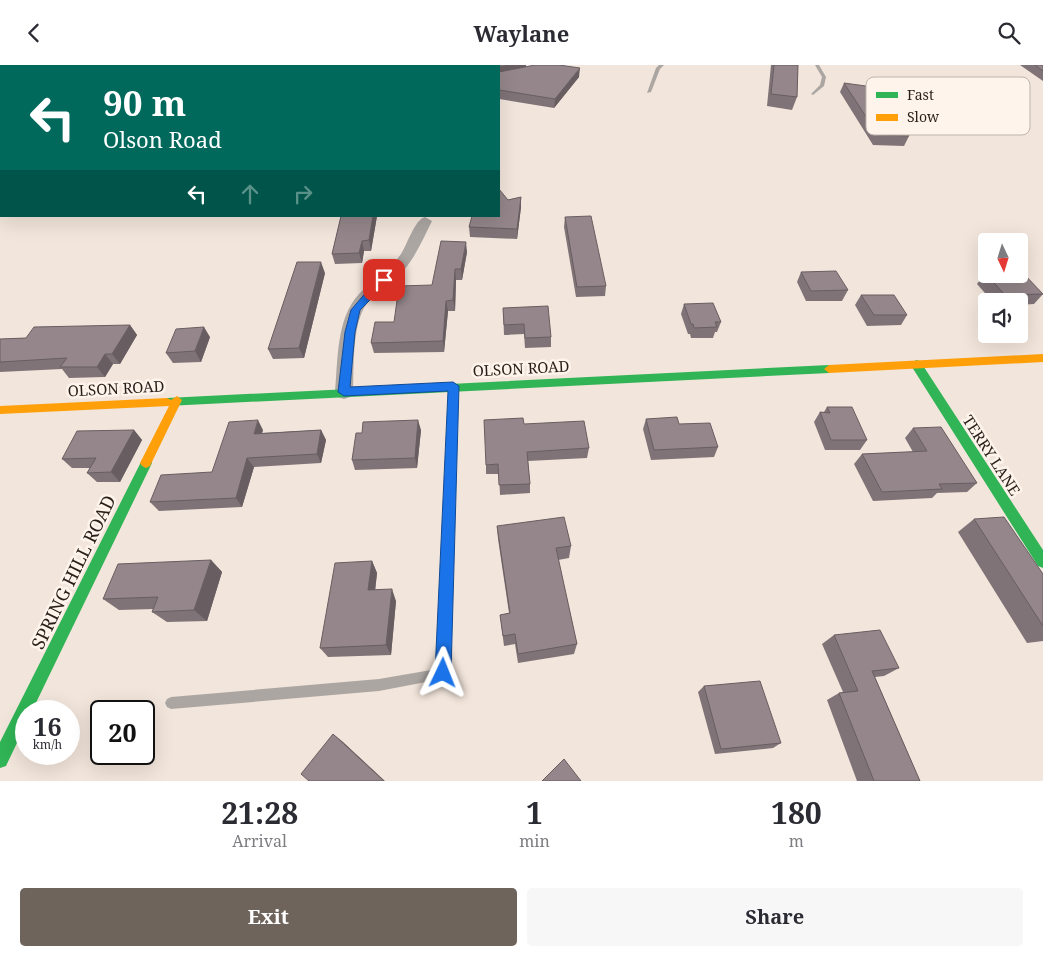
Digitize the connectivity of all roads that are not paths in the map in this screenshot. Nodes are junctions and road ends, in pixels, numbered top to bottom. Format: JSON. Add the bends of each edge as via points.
{"nodes":[{"id":1,"x":662,"y":65,"type":"edge"},
{"id":2,"x":817,"y":65,"type":"edge"},
{"id":3,"x":649,"y":92,"type":"dead end"},
{"id":4,"x":813,"y":94,"type":"dead end"},
{"id":5,"x":425,"y":221,"type":"dead end"},
{"id":6,"x":1043,"y":358,"type":"edge"},
{"id":7,"x":916,"y":364,"type":"junction"},
{"id":8,"x":453,"y":386,"type":"junction"},
{"id":9,"x":344,"y":392,"type":"junction"},
{"id":10,"x":177,"y":400,"type":"junction"},
{"id":11,"x":0,"y":410,"type":"edge"},
{"id":12,"x":1043,"y":562,"type":"edge"},
{"id":13,"x":171,"y":703,"type":"dead end"},
{"id":14,"x":0,"y":759,"type":"edge"}],
"edges":[{"from":1,"to":3,"type":"lane"},
{"from":2,"to":4,"type":"lane","via":[[824,77],[822,85]]},
{"from":5,"to":9,"type":"street","via":[[408,255],[356,310],[350,332]]},
{"from":6,"to":7,"type":"street","name":"OLSON ROAD"},
{"from":7,"to":8,"type":"street","name":"OLSON ROAD"},
{"from":7,"to":12,"type":"street","name":"TERRY LANE"},
{"from":8,"to":9,"type":"street","name":"OLSON ROAD"},
{"from":8,"to":13,"type":"lane","via":[[443,673],[379,685]]},
{"from":9,"to":10,"type":"street","name":"OLSON ROAD"},
{"from":10,"to":11,"type":"street","name":"OLSON ROAD"},
{"from":10,"to":14,"type":"street","name":"SPRING HILL ROAD"}]}
